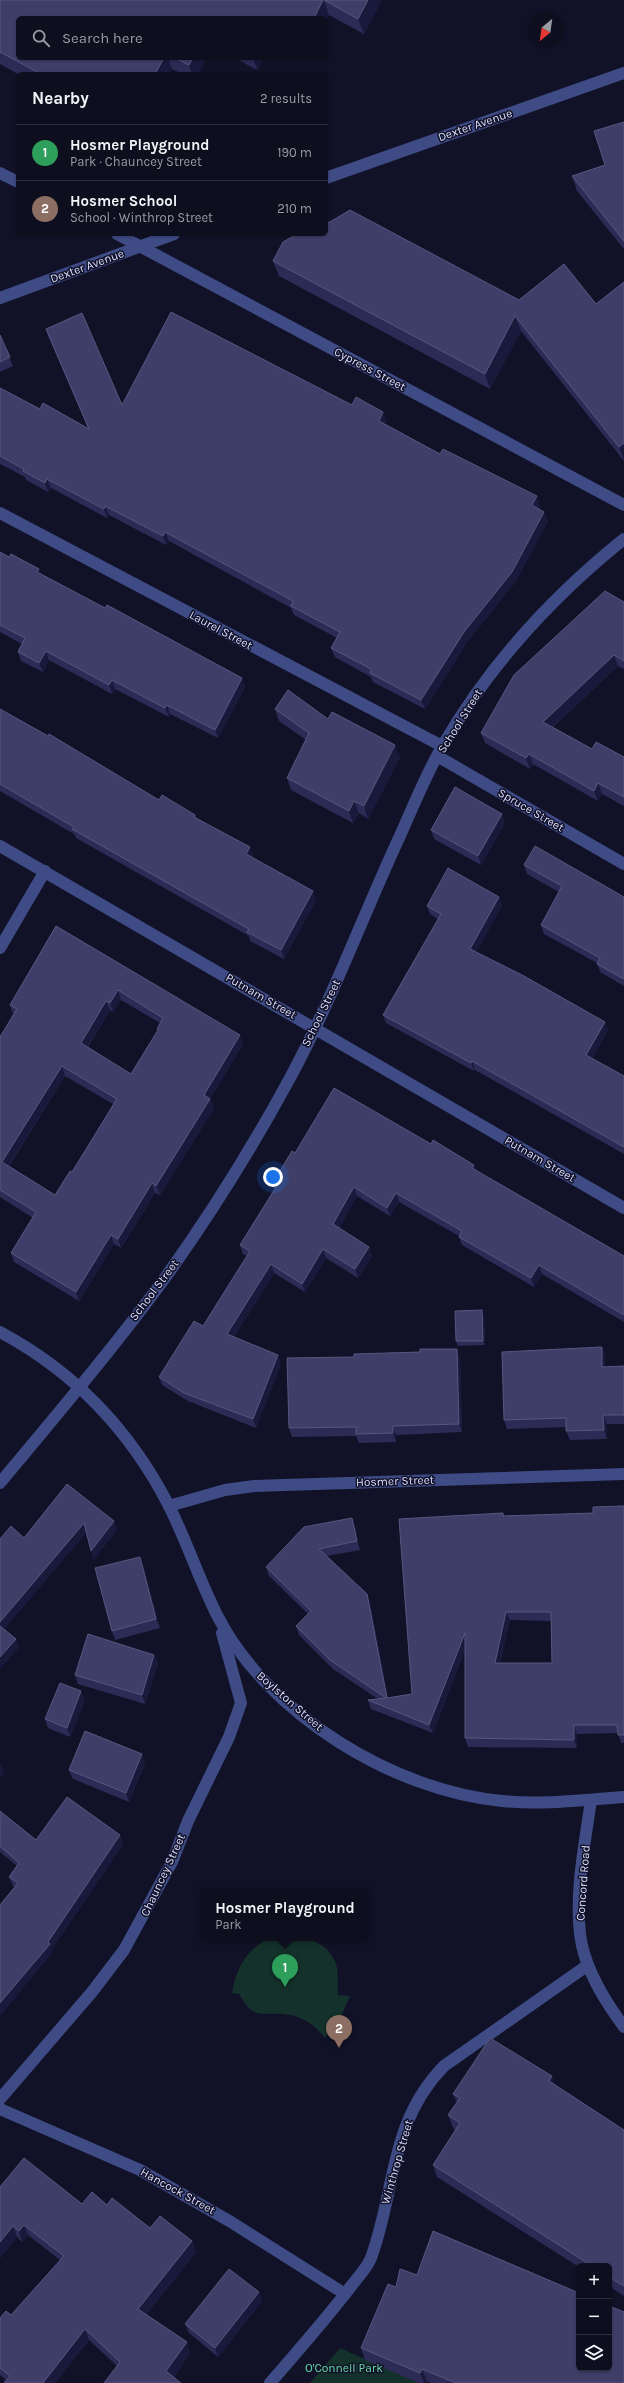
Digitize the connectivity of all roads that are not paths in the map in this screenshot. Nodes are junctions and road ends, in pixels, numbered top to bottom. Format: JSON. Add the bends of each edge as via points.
{"nodes":[{"id":1,"x":624,"y":73,"type":"edge"},
{"id":2,"x":0,"y":173,"type":"edge"},
{"id":3,"x":328,"y":177,"type":"edge"},
{"id":4,"x":16,"y":181,"type":"edge"},
{"id":5,"x":121,"y":236,"type":"edge"},
{"id":6,"x":168,"y":236,"type":"edge"},
{"id":7,"x":140,"y":246,"type":"junction"},
{"id":8,"x":0,"y":298,"type":"edge"},
{"id":9,"x":624,"y":505,"type":"edge"},
{"id":10,"x":0,"y":513,"type":"edge"},
{"id":11,"x":624,"y":539,"type":"edge"},
{"id":12,"x":440,"y":751,"type":"junction"},
{"id":13,"x":0,"y":846,"type":"edge"},
{"id":14,"x":624,"y":864,"type":"edge"},
{"id":15,"x":45,"y":871,"type":"junction"},
{"id":16,"x":0,"y":948,"type":"edge"},
{"id":17,"x":315,"y":1027,"type":"junction"},
{"id":18,"x":624,"y":1208,"type":"edge"},
{"id":19,"x":0,"y":1332,"type":"edge"},
{"id":20,"x":80,"y":1386,"type":"junction"},
{"id":21,"x":624,"y":1474,"type":"edge"},
{"id":22,"x":0,"y":1483,"type":"edge"},
{"id":23,"x":169,"y":1506,"type":"junction"},
{"id":24,"x":218,"y":1616,"type":"junction"},
{"id":25,"x":624,"y":1797,"type":"edge"},
{"id":26,"x":591,"y":1800,"type":"junction"},
{"id":27,"x":588,"y":1966,"type":"junction"},
{"id":28,"x":624,"y":2027,"type":"edge"},
{"id":29,"x":0,"y":2099,"type":"edge"},
{"id":30,"x":0,"y":2109,"type":"edge"},
{"id":31,"x":345,"y":2294,"type":"junction"},
{"id":32,"x":270,"y":2383,"type":"edge"}],
"edges":[{"from":1,"to":3,"type":"street","name":"Dexter Avenue"},
{"from":2,"to":4,"type":"street"},
{"from":5,"to":7,"type":"street","name":"Cypress Street"},
{"from":6,"to":7,"type":"street","name":"Dexter Avenue"},
{"from":7,"to":8,"type":"street","name":"Dexter Avenue"},
{"from":7,"to":9,"type":"street","name":"Cypress Street"},
{"from":10,"to":12,"type":"street","name":"Laurel Street"},
{"from":11,"to":12,"type":"street","name":"School Street","via":[[574,583],[522,637],[477,693]]},
{"from":12,"to":14,"type":"street","name":"Spruce Street"},
{"from":12,"to":17,"type":"street","name":"School Street","via":[[414,802],[342,972]]},
{"from":13,"to":15,"type":"street","name":"Putnam Street"},
{"from":15,"to":16,"type":"street"},
{"from":15,"to":17,"type":"street","name":"Putnam Street"},
{"from":17,"to":18,"type":"street","name":"Putnam Street"},
{"from":17,"to":20,"type":"street","name":"School Street","via":[[290,1077],[197,1231],[160,1284]]},
{"from":19,"to":20,"type":"street","name":"Boylston Street","via":[[46,1360]]},
{"from":20,"to":22,"type":"street","name":"School Street"},
{"from":20,"to":23,"type":"street","name":"Boylston Street","via":[[107,1413],[130,1442]]},
{"from":21,"to":23,"type":"street","name":"Hosmer Street","via":[[254,1486],[225,1490]]},
{"from":23,"to":24,"type":"street","name":"Boylston Street"},
{"from":24,"to":26,"type":"street","name":"Boylston Street","via":[[253,1669],[279,1694],[323,1731],[378,1764],[459,1794],[500,1801],[540,1803]]},
{"from":24,"to":29,"type":"street","name":"Chauncey Street","via":[[241,1703],[212,1774],[188,1821],[172,1862],[124,1950],[92,1992]]},
{"from":25,"to":26,"type":"street","name":"Boylston Street"},
{"from":26,"to":27,"type":"street","name":"Concord Road","via":[[579,1898],[580,1934]]},
{"from":27,"to":28,"type":"street","name":"Concord Road","via":[[610,2008]]},
{"from":27,"to":31,"type":"street","name":"Winthrop Street","via":[[444,2066],[430,2080],[404,2128],[370,2259]]},
{"from":30,"to":31,"type":"street","name":"Hancock Street","via":[[140,2170],[231,2222]]},
{"from":31,"to":32,"type":"street","name":"Winthrop Street"}]}
